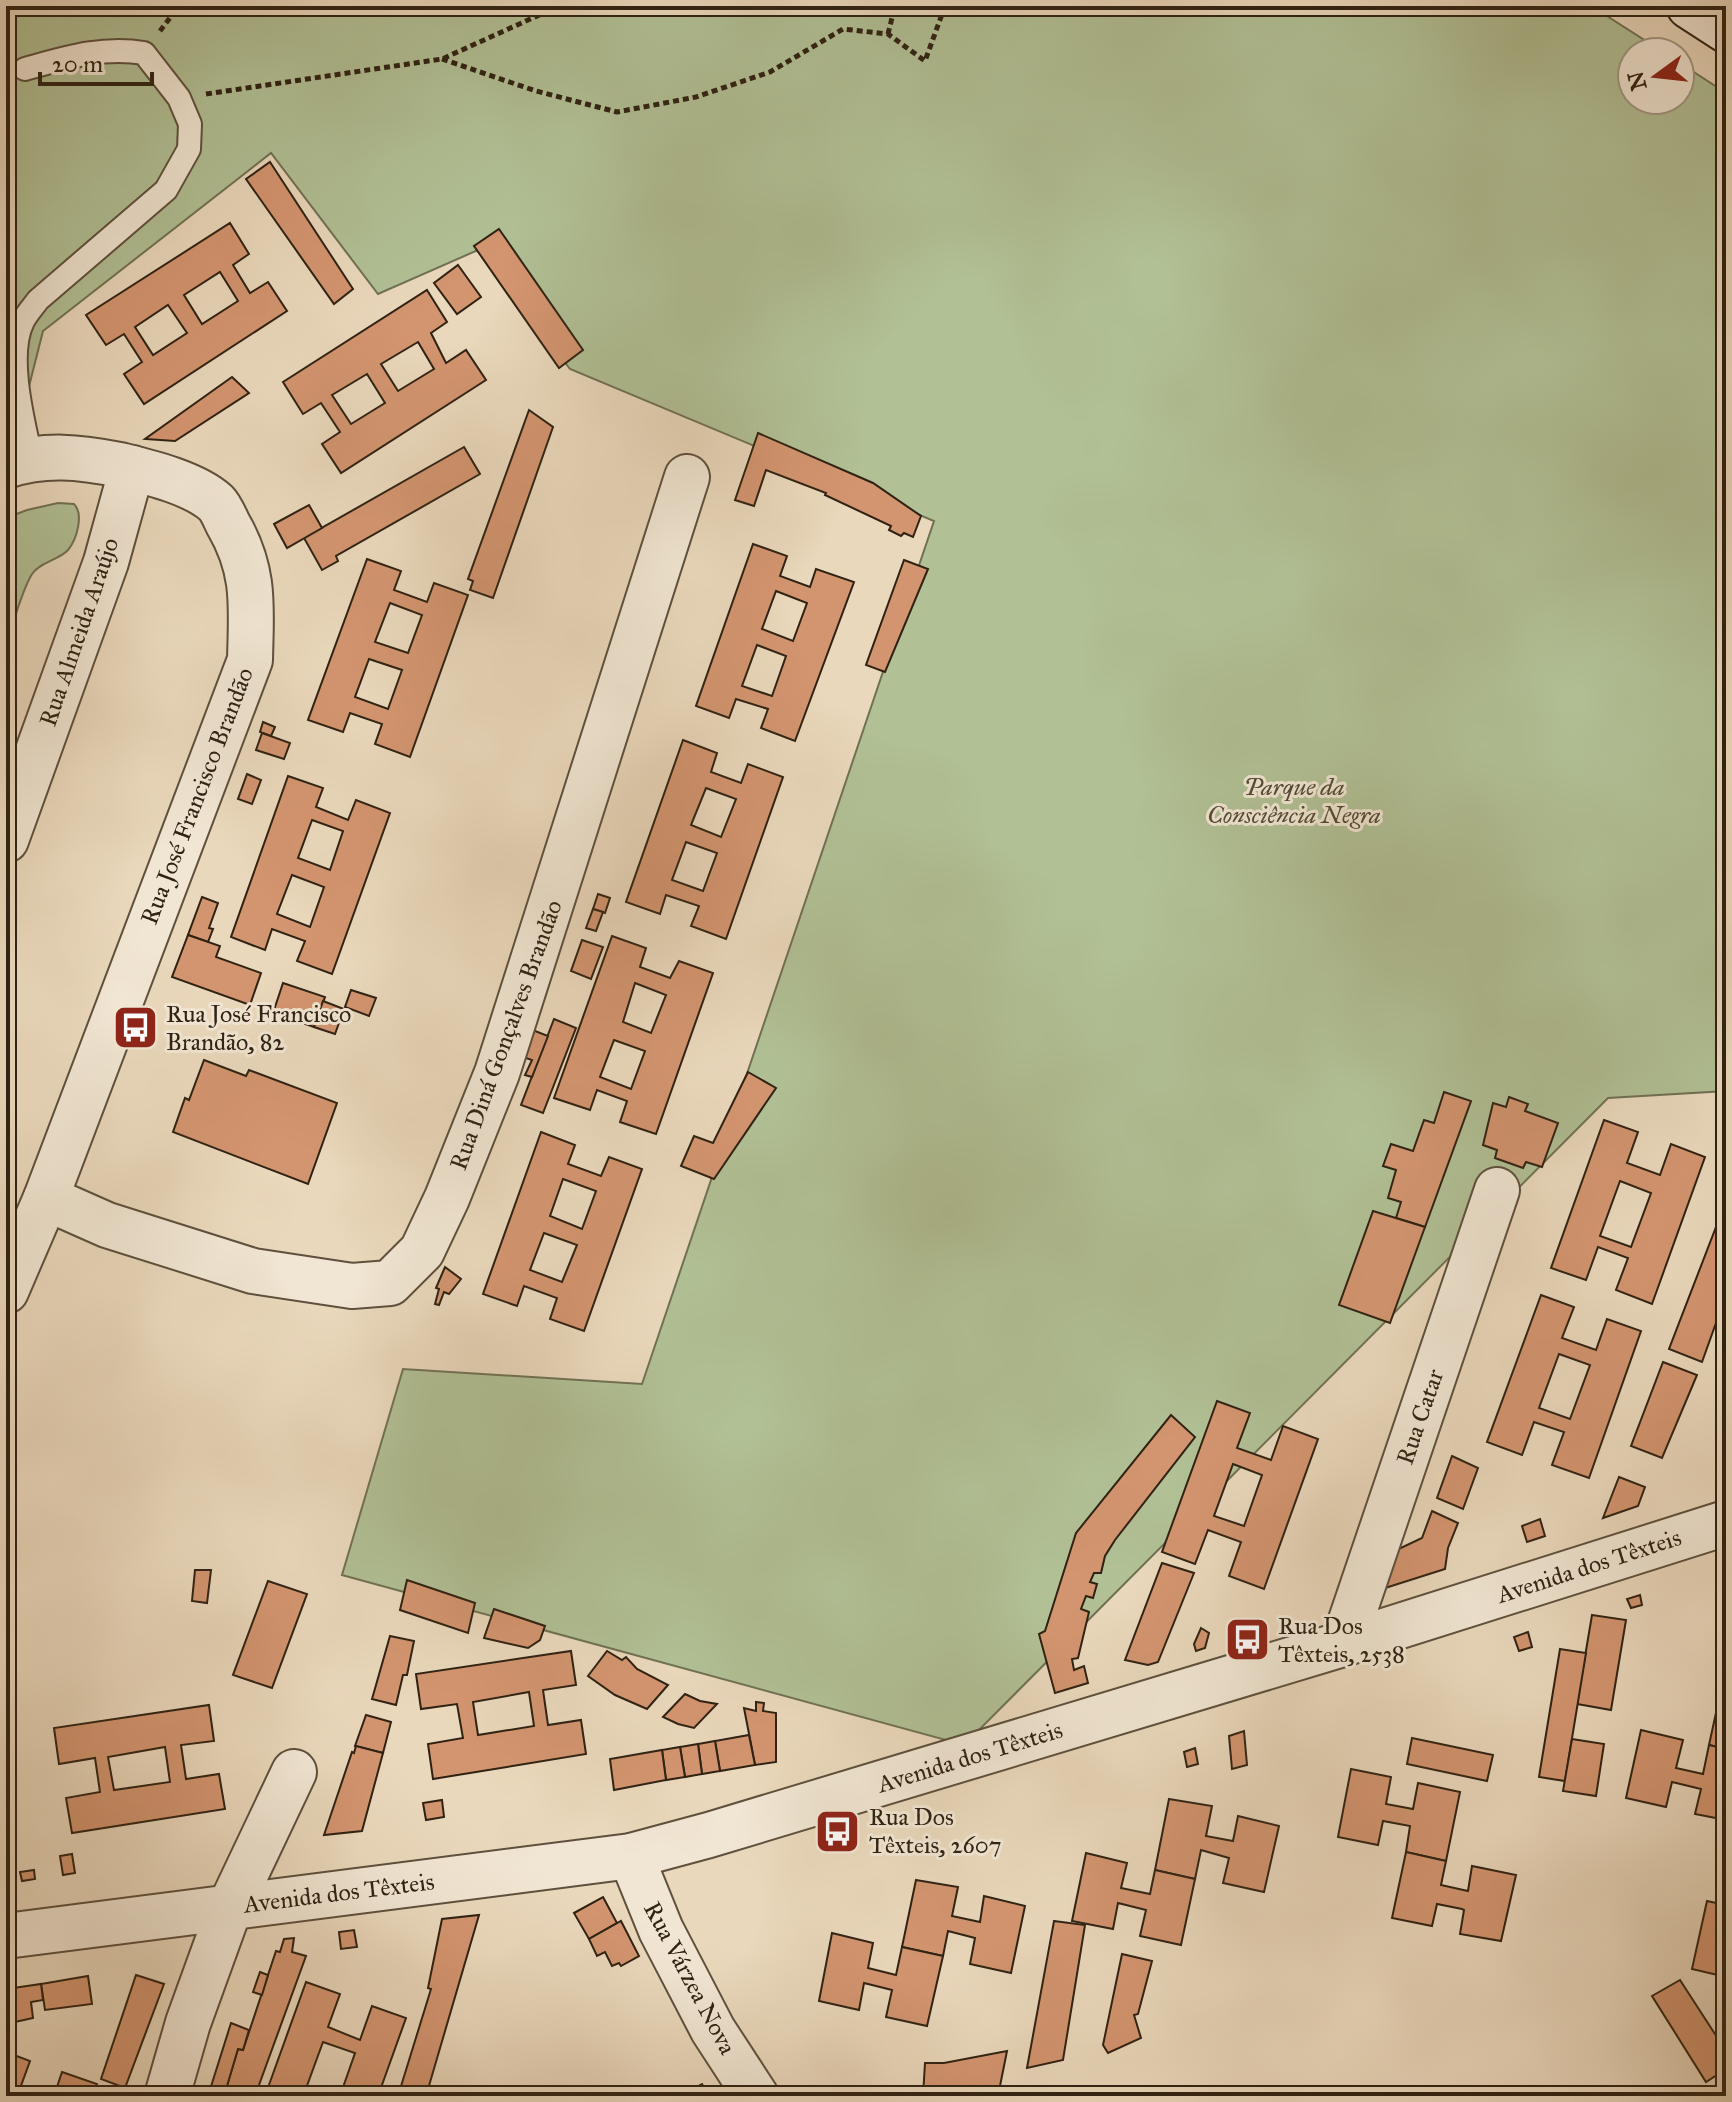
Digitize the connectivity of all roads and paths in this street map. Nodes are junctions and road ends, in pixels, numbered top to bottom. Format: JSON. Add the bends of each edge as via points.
{"nodes":[{"id":1,"x":559,"y":6,"type":"edge"},
{"id":2,"x":895,"y":6,"type":"edge"},
{"id":3,"x":945,"y":6,"type":"edge"},
{"id":4,"x":1689,"y":6,"type":"edge"},
{"id":5,"x":1726,"y":30,"type":"edge"},
{"id":6,"x":888,"y":34,"type":"junction"},
{"id":7,"x":442,"y":59,"type":"junction"},
{"id":8,"x":25,"y":69,"type":"dead end"},
{"id":9,"x":179,"y":98,"type":"junction"},
{"id":10,"x":18,"y":462,"type":"edge"},
{"id":11,"x":132,"y":468,"type":"junction"},
{"id":12,"x":687,"y":477,"type":"dead end"},
{"id":13,"x":6,"y":840,"type":"edge"},
{"id":14,"x":1497,"y":1190,"type":"dead end"},
{"id":15,"x":46,"y":1198,"type":"junction"},
{"id":16,"x":6,"y":1291,"type":"edge"},
{"id":17,"x":1726,"y":1523,"type":"edge"},
{"id":18,"x":1343,"y":1644,"type":"junction"},
{"id":19,"x":294,"y":1772,"type":"dead end"},
{"id":20,"x":631,"y":1856,"type":"junction"},
{"id":21,"x":230,"y":1907,"type":"junction"},
{"id":22,"x":6,"y":1936,"type":"edge"},
{"id":23,"x":167,"y":2096,"type":"edge"},
{"id":24,"x":756,"y":2096,"type":"edge"}],
"edges":[{"from":1,"to":7,"type":"path"},
{"from":2,"to":6,"type":"path"},
{"from":3,"to":6,"type":"path","via":[[925,61]]},
{"from":4,"to":5,"type":"street"},
{"from":6,"to":7,"type":"path","via":[[843,29],[770,72],[696,97],[617,112]]},
{"from":7,"to":9,"type":"path"},
{"from":8,"to":9,"type":"lane","via":[[82,53],[144,53]]},
{"from":9,"to":10,"type":"lane","via":[[190,124],[189,149],[166,190],[38,300],[22,322],[16,352]]},
{"from":10,"to":11,"type":"street","name":"Rua José Francisco Brandão","via":[[80,457]]},
{"from":11,"to":13,"type":"street","name":"Rua Almeida Araújo","via":[[106,562]]},
{"from":11,"to":15,"type":"street","name":"Rua José Francisco Brandão","via":[[186,486],[217,504],[241,546],[251,588],[250,660]]},
{"from":12,"to":15,"type":"street","name":"Rua Diná Gonçalves Brandão","via":[[497,1073],[422,1251],[390,1283],[352,1286],[253,1271],[107,1225]]},
{"from":14,"to":18,"type":"street","name":"Rua Catar"},
{"from":15,"to":16,"type":"street","name":"Rua José Francisco Brandão"},
{"from":17,"to":18,"type":"street","name":"Avenida dos Têxteis"},
{"from":18,"to":20,"type":"street","name":"Avenida dos Têxteis"},
{"from":19,"to":21,"type":"street"},
{"from":20,"to":21,"type":"street","name":"Avenida dos Têxteis"},
{"from":20,"to":24,"type":"street","name":"Rua Várzea Nova","via":[[661,1930],[713,2030]]},
{"from":21,"to":22,"type":"street","name":"Avenida dos Têxteis"},
{"from":21,"to":23,"type":"street"}]}
